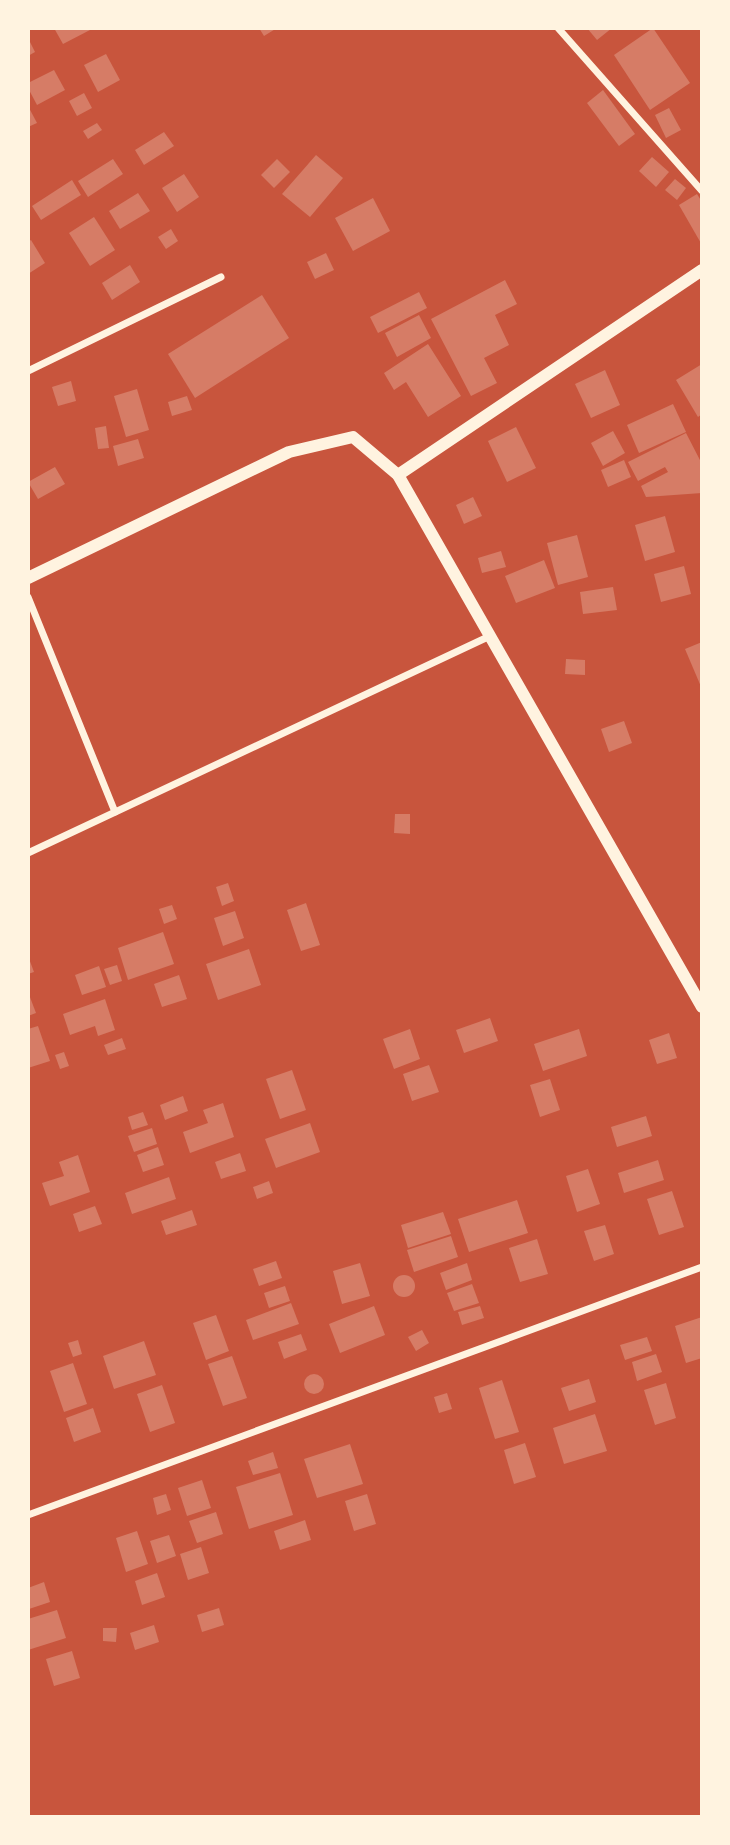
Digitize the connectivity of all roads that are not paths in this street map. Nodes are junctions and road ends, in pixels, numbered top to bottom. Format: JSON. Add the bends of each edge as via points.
{"nodes":[{"id":1,"x":558,"y":28,"type":"edge"},
{"id":2,"x":702,"y":191,"type":"edge"},
{"id":3,"x":702,"y":270,"type":"edge"},
{"id":4,"x":221,"y":277,"type":"dead end"},
{"id":5,"x":28,"y":371,"type":"edge"},
{"id":6,"x":398,"y":475,"type":"junction"},
{"id":7,"x":28,"y":578,"type":"edge"},
{"id":8,"x":28,"y":597,"type":"edge"},
{"id":9,"x":491,"y":636,"type":"junction"},
{"id":10,"x":115,"y":812,"type":"junction"},
{"id":11,"x":28,"y":853,"type":"edge"},
{"id":12,"x":702,"y":1007,"type":"edge"},
{"id":13,"x":702,"y":1267,"type":"edge"},
{"id":14,"x":28,"y":1515,"type":"edge"}],
"edges":[{"from":1,"to":2,"type":"street"},
{"from":3,"to":6,"type":"street"},
{"from":4,"to":5,"type":"street"},
{"from":6,"to":7,"type":"street","via":[[353,437],[289,452]]},
{"from":6,"to":9,"type":"street"},
{"from":8,"to":10,"type":"street"},
{"from":9,"to":10,"type":"street"},
{"from":9,"to":12,"type":"street"},
{"from":10,"to":11,"type":"street"},
{"from":13,"to":14,"type":"street"}]}
